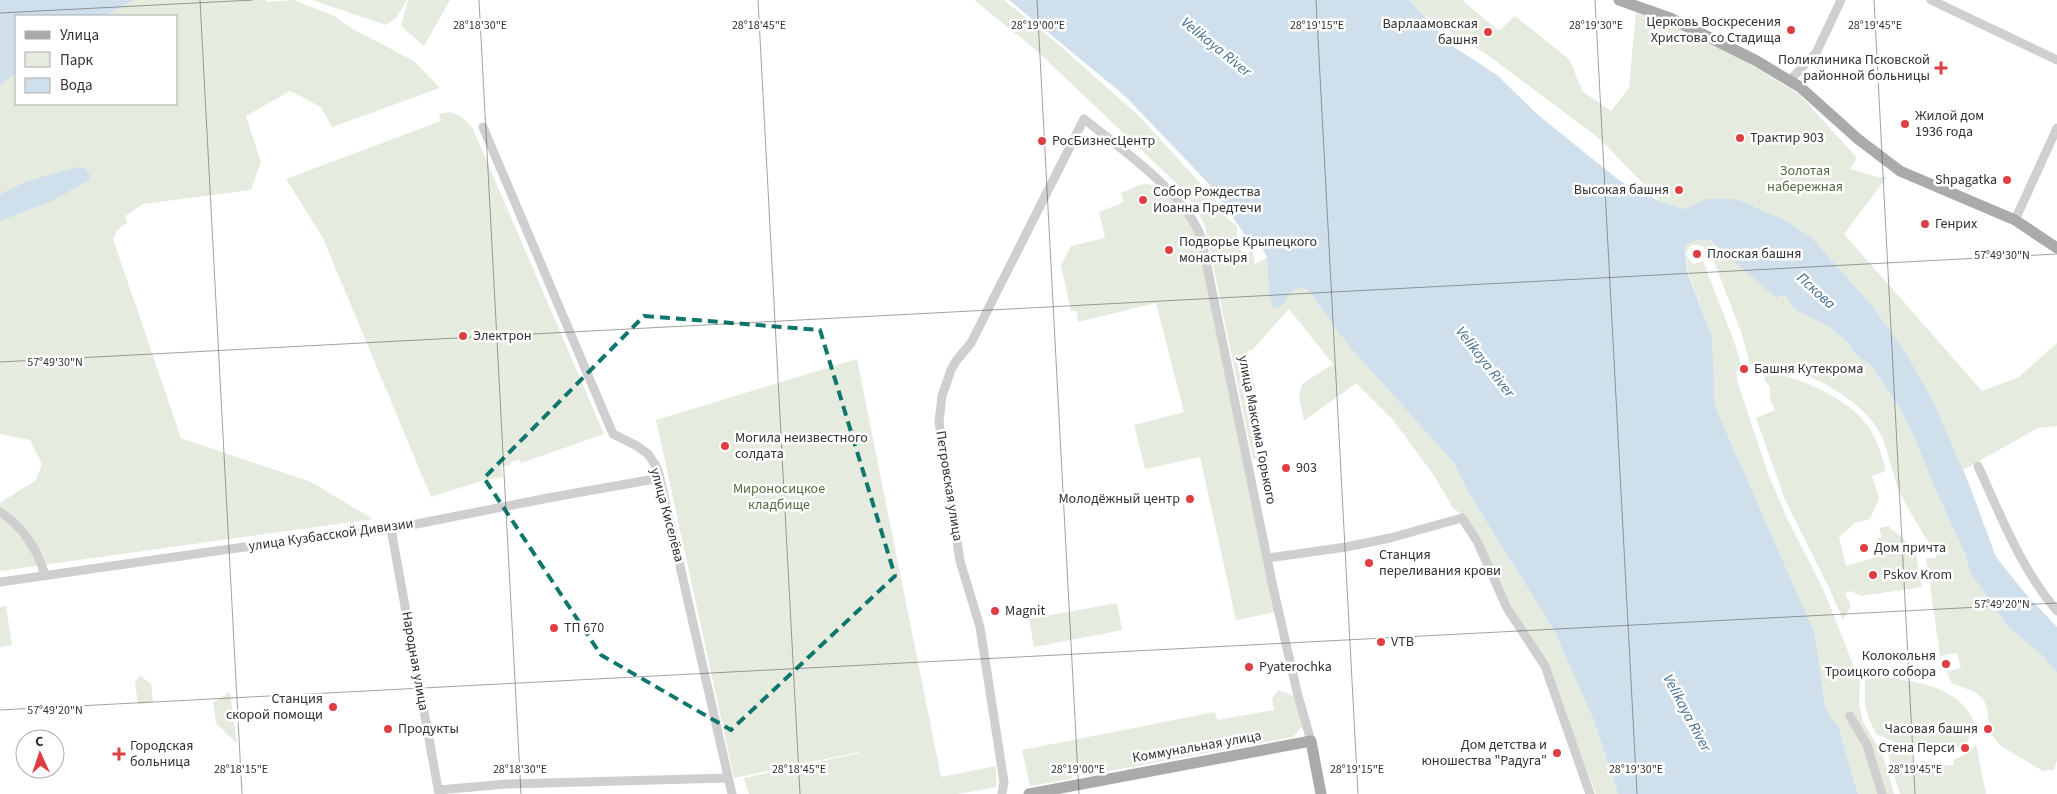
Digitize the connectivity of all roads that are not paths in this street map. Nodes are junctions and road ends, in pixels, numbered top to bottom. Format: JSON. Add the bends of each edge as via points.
{"nodes":[{"id":1,"x":1619,"y":0,"type":"edge"},
{"id":2,"x":1841,"y":0,"type":"edge"},
{"id":3,"x":1931,"y":0,"type":"edge"},
{"id":4,"x":2057,"y":60,"type":"edge"},
{"id":5,"x":1790,"y":80,"type":"junction"},
{"id":6,"x":1084,"y":119,"type":"joint"},
{"id":7,"x":483,"y":127,"type":"dead end"},
{"id":8,"x":2057,"y":128,"type":"edge"},
{"id":9,"x":2015,"y":220,"type":"junction"},
{"id":10,"x":2057,"y":248,"type":"edge"},
{"id":11,"x":1978,"y":466,"type":"dead end"},
{"id":12,"x":660,"y":478,"type":"junction"},
{"id":13,"x":0,"y":512,"type":"edge"},
{"id":14,"x":391,"y":529,"type":"junction"},
{"id":15,"x":1268,"y":558,"type":"junction"},
{"id":16,"x":45,"y":575,"type":"junction"},
{"id":17,"x":0,"y":582,"type":"edge"},
{"id":18,"x":2057,"y":611,"type":"edge"},
{"id":19,"x":1850,"y":716,"type":"dead end"},
{"id":20,"x":1311,"y":741,"type":"junction"},
{"id":21,"x":728,"y":778,"type":"junction"},
{"id":22,"x":439,"y":792,"type":"edge"},
{"id":23,"x":732,"y":794,"type":"edge"},
{"id":24,"x":1002,"y":794,"type":"edge"},
{"id":25,"x":1029,"y":794,"type":"edge"},
{"id":26,"x":1321,"y":794,"type":"edge"},
{"id":27,"x":1590,"y":794,"type":"edge"},
{"id":28,"x":1882,"y":794,"type":"edge"}],
"edges":[{"from":1,"to":5,"type":"main road","via":[[1670,18]]},
{"from":2,"to":5,"type":"street","via":[[1816,53]]},
{"from":3,"to":4,"type":"street"},
{"from":5,"to":9,"type":"main road","via":[[1900,171]]},
{"from":6,"to":15,"type":"street","name":"улица Максима Горького","via":[[1172,194],[1198,227]]},
{"from":6,"to":24,"type":"street","name":"Петровская улица","via":[[971,343],[951,370],[942,396],[939,422],[960,561],[980,627],[989,678],[1004,782]]},
{"from":7,"to":12,"type":"street","name":"улица Киселёва","via":[[613,434],[648,454]]},
{"from":8,"to":9,"type":"street"},
{"from":9,"to":10,"type":"main road"},
{"from":11,"to":18,"type":"street","via":[[2022,559]]},
{"from":12,"to":14,"type":"street","name":"улица Кузбасской Дивизии"},
{"from":12,"to":21,"type":"street","name":"улица Киселёва"},
{"from":13,"to":16,"type":"street","via":[[23,531],[39,554]]},
{"from":14,"to":16,"type":"street","name":"улица Кузбасской Дивизии"},
{"from":14,"to":22,"type":"street","name":"Народная улица"},
{"from":15,"to":20,"type":"street","name":"улица Максима Горького"},
{"from":15,"to":27,"type":"street","via":[[1390,538],[1462,518],[1477,541],[1507,608],[1545,666]]},
{"from":16,"to":17,"type":"street","name":"улица Кузбасской Дивизии"},
{"from":19,"to":28,"type":"street","via":[[1867,744]]},
{"from":20,"to":25,"type":"main road","name":"Коммунальная улица"},
{"from":20,"to":26,"type":"main road","name":"улица Максима Горького"},
{"from":21,"to":22,"type":"street","via":[[488,785]]},
{"from":21,"to":23,"type":"street","name":"улица Киселёва"}]}
